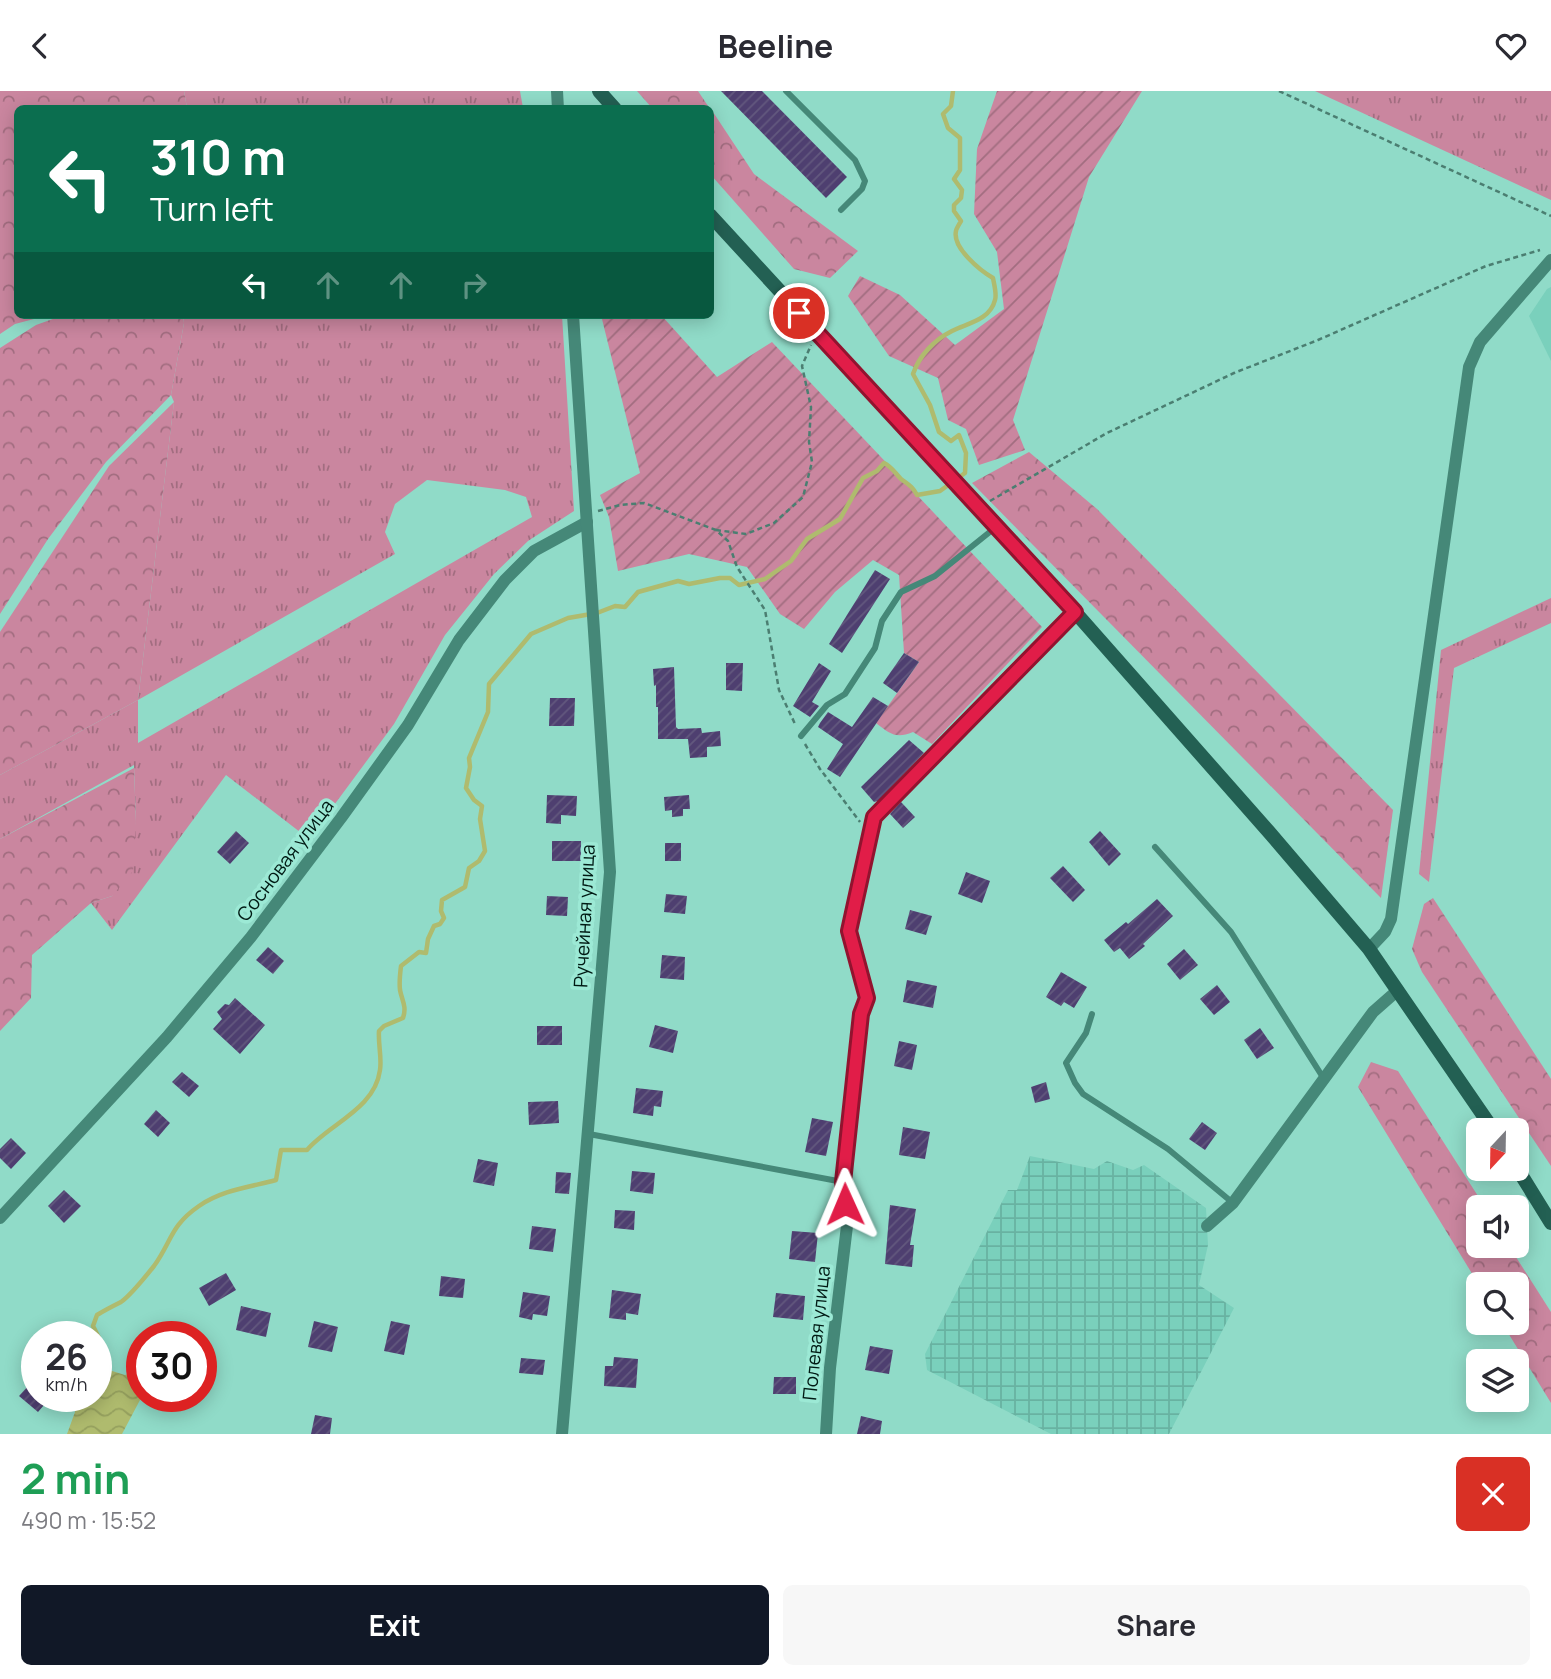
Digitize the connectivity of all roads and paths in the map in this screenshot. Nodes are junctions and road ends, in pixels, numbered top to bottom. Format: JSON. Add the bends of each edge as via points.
{"nodes":[{"id":1,"x":600,"y":91,"type":"edge"},
{"id":2,"x":786,"y":91,"type":"edge"},
{"id":3,"x":1279,"y":91,"type":"edge"},
{"id":4,"x":612,"y":105,"type":"edge"},
{"id":5,"x":841,"y":210,"type":"dead end"},
{"id":6,"x":1551,"y":216,"type":"edge"},
{"id":7,"x":714,"y":219,"type":"edge"},
{"id":8,"x":1547,"y":255,"type":"edge"},
{"id":9,"x":573,"y":319,"type":"edge"},
{"id":10,"x":817,"y":333,"type":"junction"},
{"id":11,"x":978,"y":508,"type":"junction"},
{"id":12,"x":587,"y":518,"type":"junction"},
{"id":13,"x":996,"y":527,"type":"junction"},
{"id":14,"x":716,"y":530,"type":"junction"},
{"id":15,"x":1075,"y":612,"type":"junction"},
{"id":16,"x":801,"y":736,"type":"junction"},
{"id":17,"x":870,"y":835,"type":"junction"},
{"id":18,"x":1155,"y":847,"type":"dead end"},
{"id":19,"x":1368,"y":949,"type":"junction"},
{"id":20,"x":1398,"y":990,"type":"junction"},
{"id":21,"x":1092,"y":1014,"type":"dead end"},
{"id":22,"x":1325,"y":1081,"type":"junction"},
{"id":23,"x":1485,"y":1118,"type":"edge"},
{"id":24,"x":589,"y":1134,"type":"junction"},
{"id":25,"x":1525,"y":1181,"type":"edge"},
{"id":26,"x":843,"y":1182,"type":"junction"},
{"id":27,"x":1233,"y":1203,"type":"junction"},
{"id":28,"x":0,"y":1218,"type":"edge"},
{"id":29,"x":1551,"y":1223,"type":"edge"},
{"id":30,"x":1207,"y":1226,"type":"dead end"},
{"id":31,"x":562,"y":1434,"type":"edge"},
{"id":32,"x":826,"y":1434,"type":"edge"}],
"edges":[{"from":1,"to":4,"type":"main road"},
{"from":2,"to":5,"type":"lane","via":[[855,160],[865,181]]},
{"from":3,"to":6,"type":"path"},
{"from":7,"to":10,"type":"main road"},
{"from":8,"to":11,"type":"path","via":[[1486,266],[1234,373],[1107,433]]},
{"from":8,"to":19,"type":"street","via":[[1480,342],[1469,367],[1391,919]]},
{"from":9,"to":12,"type":"street","name":"Ручейная улица"},
{"from":10,"to":11,"type":"main road"},
{"from":10,"to":14,"type":"path","via":[[802,366],[811,407],[812,462],[803,497],[774,523],[746,534]]},
{"from":11,"to":13,"type":"main road"},
{"from":12,"to":14,"type":"path","via":[[620,505],[644,503]]},
{"from":12,"to":24,"type":"street","name":"Ручейная улица","via":[[610,872]]},
{"from":12,"to":28,"type":"street","name":"Сосновая улица","via":[[534,551],[505,580],[459,640],[408,725],[251,937],[158,1047]]},
{"from":13,"to":15,"type":"main road"},
{"from":13,"to":16,"type":"lane","via":[[935,576],[901,592],[882,621],[875,649],[845,694],[827,705]]},
{"from":14,"to":16,"type":"path","via":[[728,541],[737,567],[765,610],[779,690]]},
{"from":15,"to":17,"type":"street","name":"Полевая улица","via":[[874,817]]},
{"from":15,"to":19,"type":"main road"},
{"from":16,"to":17,"type":"path"},
{"from":17,"to":26,"type":"street","name":"Полевая улица","via":[[849,931],[867,998],[861,1014]]},
{"from":18,"to":22,"type":"lane","via":[[1231,932]]},
{"from":19,"to":20,"type":"main road"},
{"from":20,"to":22,"type":"street","via":[[1373,1012]]},
{"from":20,"to":23,"type":"main road"},
{"from":21,"to":27,"type":"lane","via":[[1086,1033],[1066,1063],[1079,1089],[1168,1149]]},
{"from":22,"to":27,"type":"street"},
{"from":24,"to":26,"type":"lane"},
{"from":24,"to":31,"type":"street","name":"Ручейная улица"},
{"from":25,"to":29,"type":"main road"},
{"from":26,"to":32,"type":"street","name":"Полевая улица","via":[[847,1226]]},
{"from":27,"to":30,"type":"street"}]}
